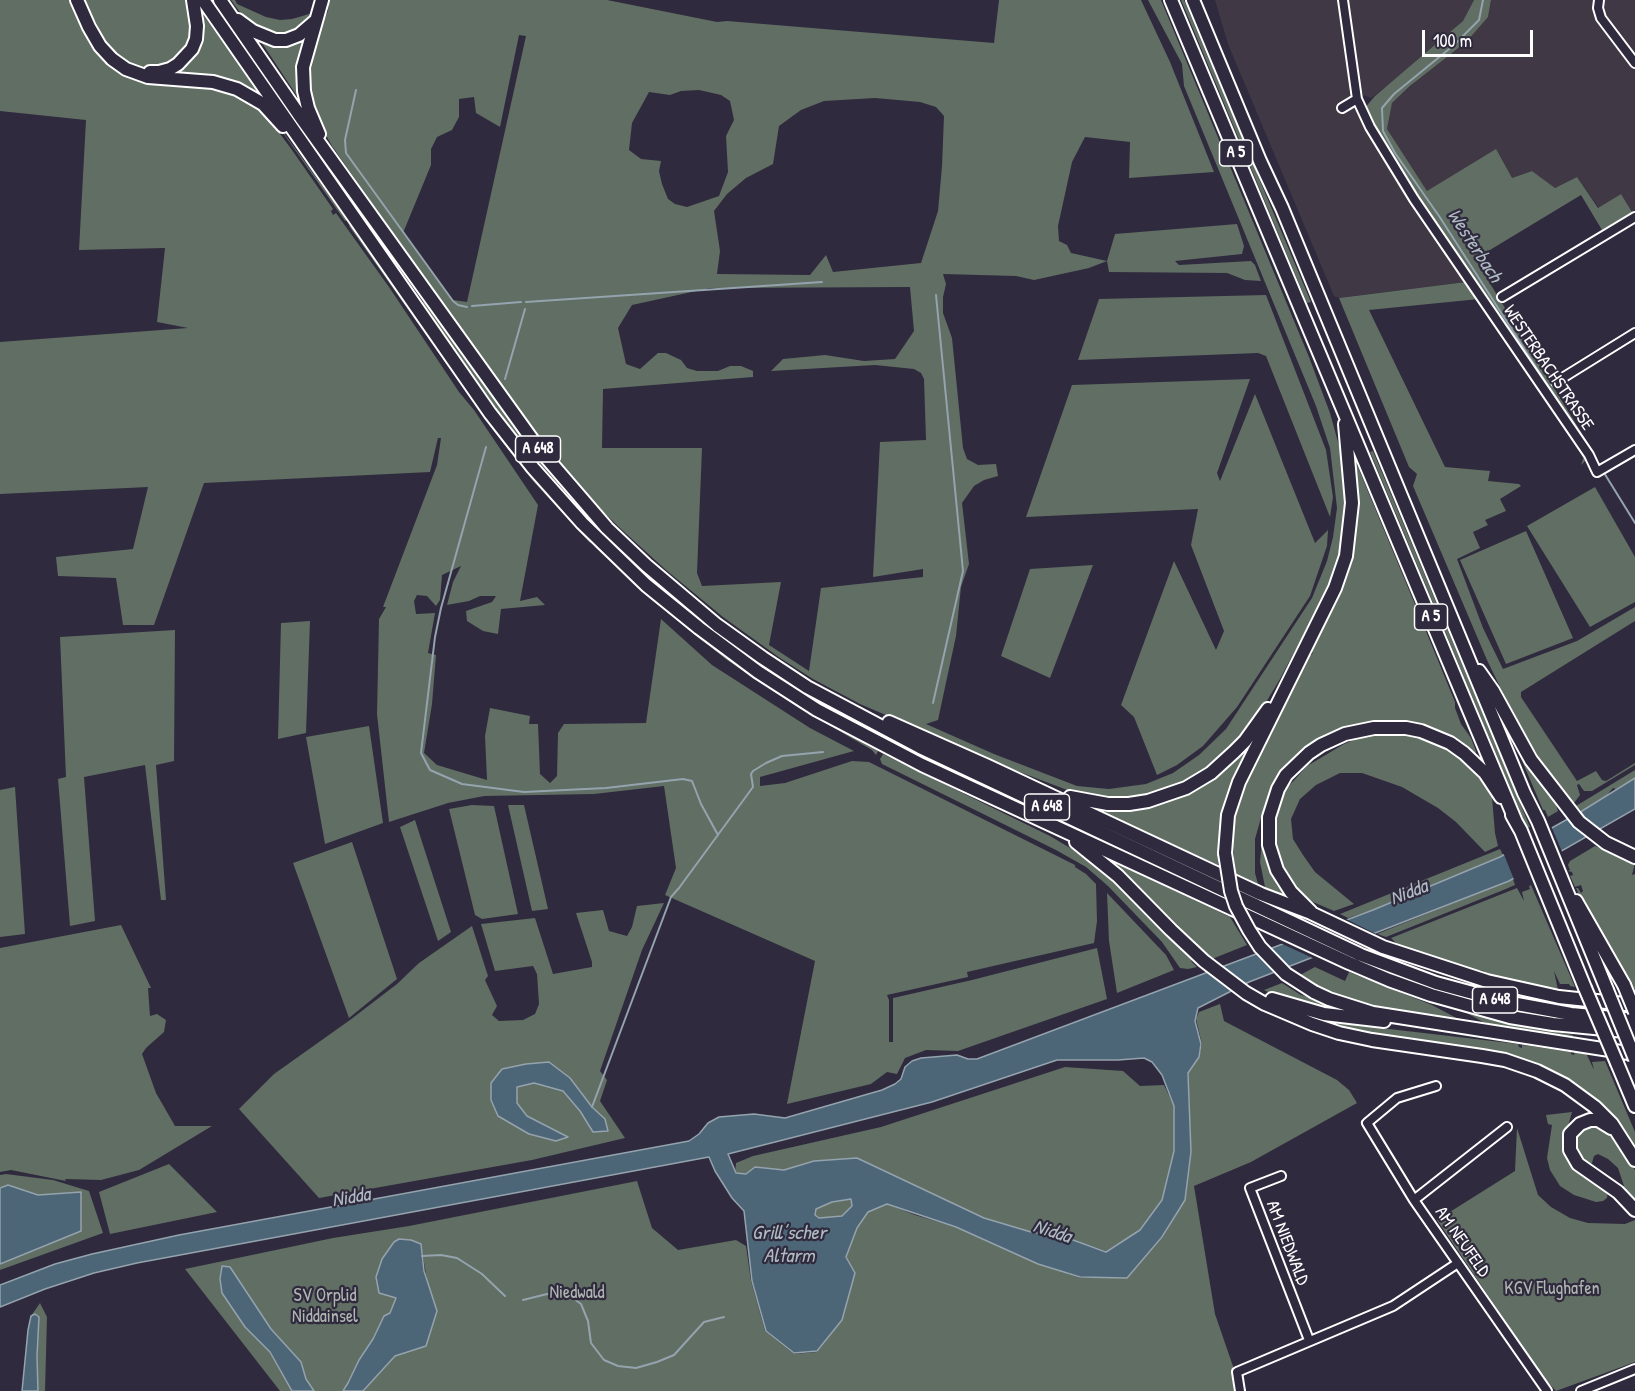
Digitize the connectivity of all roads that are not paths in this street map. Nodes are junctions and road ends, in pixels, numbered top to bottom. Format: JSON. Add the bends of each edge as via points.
{"nodes":[{"id":1,"x":77,"y":0,"type":"edge"},
{"id":2,"x":82,"y":0,"type":"edge"},
{"id":3,"x":192,"y":0,"type":"edge"},
{"id":4,"x":204,"y":0,"type":"edge"},
{"id":5,"x":220,"y":0,"type":"edge"},
{"id":6,"x":322,"y":0,"type":"edge"},
{"id":7,"x":1171,"y":0,"type":"edge"},
{"id":8,"x":1193,"y":0,"type":"edge"},
{"id":9,"x":1343,"y":0,"type":"edge"},
{"id":10,"x":1599,"y":0,"type":"edge"},
{"id":11,"x":229,"y":13,"type":"junction"},
{"id":12,"x":317,"y":19,"type":"junction"},
{"id":13,"x":1635,"y":63,"type":"edge"},
{"id":14,"x":1357,"y":99,"type":"junction"},
{"id":15,"x":1342,"y":108,"type":"dead end"},
{"id":16,"x":328,"y":154,"type":"junction"},
{"id":17,"x":312,"y":159,"type":"junction"},
{"id":18,"x":1635,"y":217,"type":"edge"},
{"id":19,"x":1502,"y":297,"type":"dead end"},
{"id":20,"x":1635,"y":333,"type":"edge"},
{"id":21,"x":1556,"y":382,"type":"dead end"},
{"id":22,"x":1344,"y":414,"type":"junction"},
{"id":23,"x":1635,"y":450,"type":"edge"},
{"id":24,"x":1469,"y":657,"type":"junction"},
{"id":25,"x":807,"y":687,"type":"junction"},
{"id":26,"x":1286,"y":687,"type":"junction"},
{"id":27,"x":988,"y":766,"type":"junction"},
{"id":28,"x":1519,"y":826,"type":"junction"},
{"id":29,"x":1058,"y":828,"type":"junction"},
{"id":30,"x":1635,"y":857,"type":"edge"},
{"id":31,"x":1558,"y":871,"type":"junction"},
{"id":32,"x":1311,"y":913,"type":"junction"},
{"id":33,"x":1268,"y":1001,"type":"junction"},
{"id":34,"x":1634,"y":1006,"type":"edge"},
{"id":35,"x":1635,"y":1020,"type":"edge"},
{"id":36,"x":1421,"y":1021,"type":"junction"},
{"id":37,"x":1635,"y":1032,"type":"edge"},
{"id":38,"x":1583,"y":1045,"type":"junction"},
{"id":39,"x":1635,"y":1049,"type":"edge"},
{"id":40,"x":1635,"y":1056,"type":"edge"},
{"id":41,"x":1436,"y":1086,"type":"dead end"},
{"id":42,"x":1635,"y":1107,"type":"edge"},
{"id":43,"x":1507,"y":1127,"type":"dead end"},
{"id":44,"x":1620,"y":1136,"type":"junction"},
{"id":45,"x":1635,"y":1160,"type":"edge"},
{"id":46,"x":1281,"y":1176,"type":"dead end"},
{"id":47,"x":1414,"y":1200,"type":"junction"},
{"id":48,"x":1635,"y":1210,"type":"edge"},
{"id":49,"x":1458,"y":1263,"type":"junction"},
{"id":50,"x":1309,"y":1340,"type":"junction"},
{"id":51,"x":1635,"y":1369,"type":"edge"},
{"id":52,"x":1240,"y":1391,"type":"edge"},
{"id":53,"x":1547,"y":1391,"type":"edge"},
{"id":54,"x":1581,"y":1391,"type":"edge"}],
"edges":[{"from":1,"to":17,"type":"highway","via":[[95,38],[118,64],[148,77],[213,82],[237,89],[263,104]]},
{"from":2,"to":3,"type":"highway","via":[[95,30],[112,54],[132,68],[159,72],[178,64],[192,49],[197,26]]},
{"from":4,"to":17,"type":"highway","number":"A 648"},
{"from":5,"to":11,"type":"highway","number":"A 648"},
{"from":6,"to":12,"type":"highway"},
{"from":7,"to":22,"type":"highway","number":"A 5"},
{"from":8,"to":24,"type":"highway","number":"A 5"},
{"from":9,"to":14,"type":"street","name":"WESTERBACHSTRASSE"},
{"from":10,"to":13,"type":"street","via":[[1601,18]]},
{"from":11,"to":12,"type":"highway","via":[[253,31],[275,40],[299,35]]},
{"from":11,"to":16,"type":"highway","number":"A 648"},
{"from":12,"to":16,"type":"highway","via":[[305,55],[303,79],[308,108]]},
{"from":14,"to":15,"type":"street"},
{"from":14,"to":23,"type":"street","name":"WESTERBACHSTRASSE","via":[[1414,199],[1598,472]]},
{"from":16,"to":25,"type":"highway","number":"A 648","via":[[538,449],[607,528],[717,625]]},
{"from":17,"to":29,"type":"highway","number":"A 648","via":[[533,468],[646,585],[741,659],[817,710],[921,765]]},
{"from":18,"to":19,"type":"street"},
{"from":20,"to":21,"type":"street"},
{"from":22,"to":26,"type":"highway","number":"A 648","via":[[1353,503],[1346,556],[1335,588]]},
{"from":22,"to":28,"type":"highway","number":"A 5"},
{"from":24,"to":30,"type":"highway","via":[[1493,691],[1531,760],[1566,806],[1606,843]]},
{"from":24,"to":31,"type":"highway","number":"A 5"},
{"from":25,"to":27,"type":"highway","number":"A 648"},
{"from":25,"to":35,"type":"highway","number":"A 648","via":[[920,747],[1361,955],[1506,1002]]},
{"from":26,"to":27,"type":"highway","number":"A 648","via":[[1245,741],[1211,773],[1186,788],[1148,801],[1085,801]]},
{"from":26,"to":36,"type":"highway","bridge":true,"via":[[1239,782],[1228,815],[1225,853],[1236,906],[1260,947],[1286,974],[1314,992],[1373,1013]]},
{"from":27,"to":32,"type":"highway","number":"A 648","via":[[1261,894]]},
{"from":28,"to":32,"type":"highway","number":"A 5","via":[[1485,773],[1444,740],[1421,731],[1389,727],[1360,730],[1334,739],[1309,753],[1286,776],[1269,816],[1269,845],[1277,870]]},
{"from":28,"to":42,"type":"highway","number":"A 5","bridge":true},
{"from":29,"to":33,"type":"highway","via":[[1119,876],[1204,961],[1227,979]]},
{"from":29,"to":37,"type":"highway","number":"A 648","via":[[1349,963],[1431,995],[1510,1017]]},
{"from":31,"to":34,"type":"highway","number":"A 5","bridge":true},
{"from":31,"to":40,"type":"highway","number":"A 5","bridge":true},
{"from":32,"to":34,"type":"highway","number":"A 648","via":[[1383,947],[1497,984]]},
{"from":33,"to":36,"type":"highway","via":[[1350,1018]]},
{"from":33,"to":44,"type":"highway","via":[[1339,1033],[1482,1056],[1530,1068],[1586,1099]]},
{"from":36,"to":38,"type":"highway"},
{"from":38,"to":39,"type":"highway"},
{"from":38,"to":40,"type":"highway","number":"A 5"},
{"from":41,"to":47,"type":"street","name":"AM NEUFELD","via":[[1396,1098],[1367,1123]]},
{"from":43,"to":47,"type":"street","name":"AM NEUFELD"},
{"from":44,"to":45,"type":"highway"},
{"from":44,"to":48,"type":"highway","via":[[1602,1121],[1590,1119],[1570,1134],[1570,1150],[1578,1164],[1618,1192]]},
{"from":46,"to":50,"type":"street","name":"AM NIEDWALD","via":[[1250,1188]]},
{"from":47,"to":49,"type":"street","name":"AM NEUFELD"},
{"from":49,"to":50,"type":"street","via":[[1393,1306]]},
{"from":49,"to":53,"type":"street","name":"AM NEUFELD"},
{"from":50,"to":52,"type":"street","via":[[1237,1372]]},
{"from":51,"to":54,"type":"street"}]}
